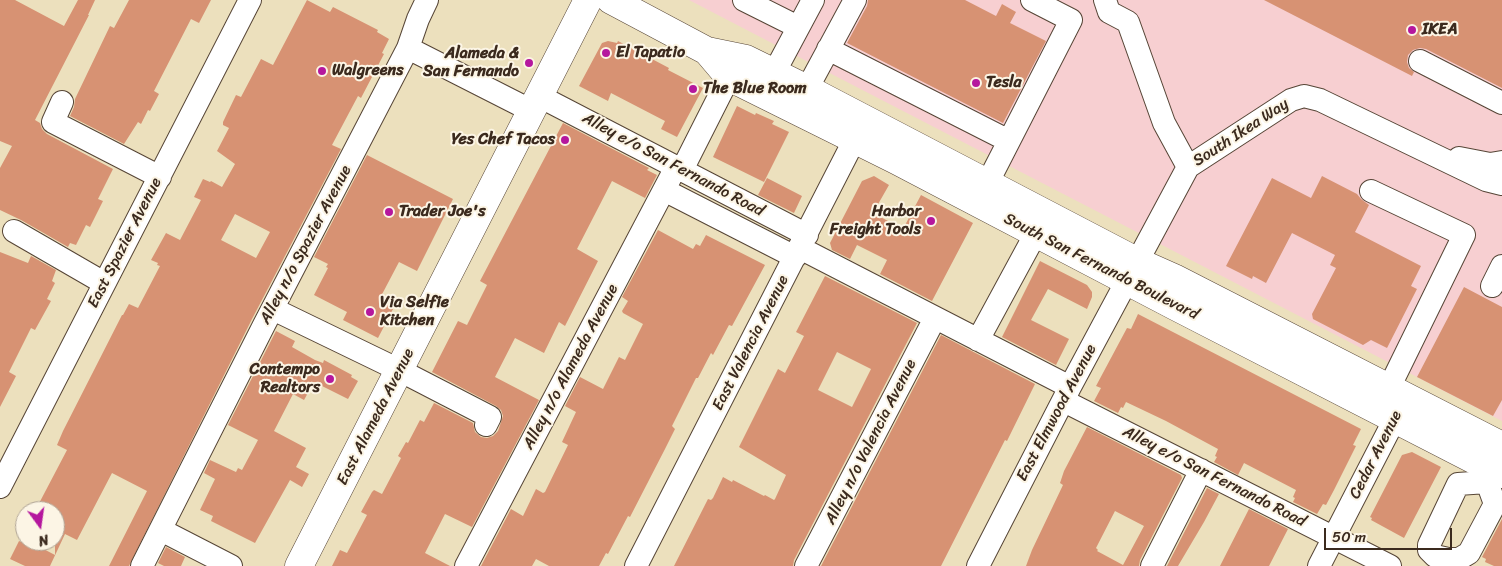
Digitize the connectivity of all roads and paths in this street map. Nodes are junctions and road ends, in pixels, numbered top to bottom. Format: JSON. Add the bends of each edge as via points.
{"nodes":[{"id":1,"x":250,"y":0,"type":"edge"},
{"id":2,"x":427,"y":0,"type":"edge"},
{"id":3,"x":588,"y":0,"type":"edge"},
{"id":4,"x":611,"y":0,"type":"edge"},
{"id":5,"x":744,"y":0,"type":"edge"},
{"id":6,"x":813,"y":0,"type":"edge"},
{"id":7,"x":855,"y":0,"type":"edge"},
{"id":8,"x":1032,"y":0,"type":"edge"},
{"id":9,"x":1105,"y":0,"type":"edge"},
{"id":10,"x":798,"y":27,"type":"junction"},
{"id":11,"x":408,"y":48,"type":"junction"},
{"id":12,"x":828,"y":49,"type":"junction"},
{"id":13,"x":707,"y":51,"type":"junction"},
{"id":14,"x":1420,"y":60,"type":"dead end"},
{"id":15,"x":774,"y":73,"type":"junction"},
{"id":16,"x":729,"y":77,"type":"junction"},
{"id":17,"x":807,"y":89,"type":"junction"},
{"id":18,"x":62,"y":102,"type":"dead end"},
{"id":19,"x":536,"y":103,"type":"junction"},
{"id":20,"x":1502,"y":103,"type":"edge"},
{"id":21,"x":860,"y":130,"type":"junction"},
{"id":22,"x":1009,"y":142,"type":"junction"},
{"id":23,"x":1434,"y":154,"type":"junction"},
{"id":24,"x":1502,"y":162,"type":"edge"},
{"id":25,"x":1188,"y":167,"type":"junction"},
{"id":26,"x":679,"y":169,"type":"junction"},
{"id":27,"x":160,"y":177,"type":"junction"},
{"id":28,"x":988,"y":182,"type":"junction"},
{"id":29,"x":1502,"y":184,"type":"edge"},
{"id":30,"x":664,"y":190,"type":"junction"},
{"id":31,"x":1371,"y":191,"type":"dead end"},
{"id":32,"x":14,"y":231,"type":"dead end"},
{"id":33,"x":1036,"y":233,"type":"junction"},
{"id":34,"x":801,"y":247,"type":"junction"},
{"id":35,"x":1502,"y":266,"type":"edge"},
{"id":36,"x":1133,"y":271,"type":"junction"},
{"id":37,"x":104,"y":283,"type":"junction"},
{"id":38,"x":1492,"y":286,"type":"dead end"},
{"id":39,"x":273,"y":309,"type":"junction"},
{"id":40,"x":935,"y":318,"type":"junction"},
{"id":41,"x":978,"y":340,"type":"junction"},
{"id":42,"x":399,"y":370,"type":"junction"},
{"id":43,"x":1067,"y":394,"type":"junction"},
{"id":44,"x":1397,"y":402,"type":"junction"},
{"id":45,"x":486,"y":425,"type":"dead end"},
{"id":46,"x":1497,"y":466,"type":"edge"},
{"id":47,"x":1201,"y":470,"type":"junction"},
{"id":48,"x":0,"y":487,"type":"edge"},
{"id":49,"x":161,"y":530,"type":"junction"},
{"id":50,"x":1334,"y":537,"type":"junction"},
{"id":51,"x":142,"y":566,"type":"edge"},
{"id":52,"x":231,"y":566,"type":"edge"},
{"id":53,"x":299,"y":566,"type":"edge"},
{"id":54,"x":466,"y":566,"type":"edge"},
{"id":55,"x":636,"y":566,"type":"edge"},
{"id":56,"x":806,"y":566,"type":"edge"},
{"id":57,"x":978,"y":566,"type":"edge"},
{"id":58,"x":1152,"y":566,"type":"edge"},
{"id":59,"x":1319,"y":566,"type":"edge"},
{"id":60,"x":1390,"y":566,"type":"edge"}],
"edges":[{"from":1,"to":27,"type":"street","name":"East Spazier Avenue"},
{"from":2,"to":11,"type":"street","name":"Alley n/o Spazier Avenue"},
{"from":3,"to":19,"type":"main road","name":"East Alameda Avenue"},
{"from":4,"to":13,"type":"main road","name":"South San Fernando Boulevard"},
{"from":5,"to":10,"type":"street"},
{"from":6,"to":10,"type":"street"},
{"from":7,"to":12,"type":"street"},
{"from":8,"to":22,"type":"street","via":[[1071,20]]},
{"from":9,"to":25,"type":"street","via":[[1109,12],[1128,22],[1164,123]]},
{"from":10,"to":15,"type":"street"},
{"from":11,"to":19,"type":"street"},
{"from":11,"to":39,"type":"street","name":"Alley n/o Spazier Avenue"},
{"from":12,"to":17,"type":"street"},
{"from":12,"to":22,"type":"street"},
{"from":13,"to":15,"type":"main road","name":"South San Fernando Boulevard","via":[[746,59]]},
{"from":13,"to":16,"type":"main road","name":"South San Fernando Boulevard"},
{"from":14,"to":20,"type":"street"},
{"from":15,"to":17,"type":"main road","name":"South San Fernando Boulevard"},
{"from":16,"to":21,"type":"main road","name":"South San Fernando Boulevard"},
{"from":16,"to":26,"type":"street","name":"Alley n/o Alameda Avenue"},
{"from":17,"to":21,"type":"main road","name":"South San Fernando Boulevard"},
{"from":18,"to":27,"type":"street","via":[[52,122]]},
{"from":19,"to":26,"type":"street","name":"Alley e/o San Fernando Road"},
{"from":19,"to":42,"type":"main road","name":"East Alameda Avenue"},
{"from":21,"to":28,"type":"main road","name":"South San Fernando Boulevard"},
{"from":21,"to":33,"type":"main road","name":"South San Fernando Boulevard","via":[[896,160]]},
{"from":21,"to":34,"type":"street","name":"East Valencia Avenue"},
{"from":22,"to":28,"type":"street"},
{"from":23,"to":24,"type":"street","via":[[1490,164]]},
{"from":23,"to":25,"type":"street","name":"South Ikea Way","via":[[1320,100],[1304,96],[1291,100]]},
{"from":23,"to":29,"type":"street","name":"South Ikea Way","via":[[1486,180]]},
{"from":25,"to":36,"type":"street","name":"South Ikea Way"},
{"from":26,"to":30,"type":"street","name":"Alley n/o Alameda Avenue"},
{"from":26,"to":34,"type":"street","name":"Alley e/o San Fernando Road"},
{"from":27,"to":37,"type":"street","name":"East Spazier Avenue"},
{"from":28,"to":36,"type":"main road","name":"South San Fernando Boulevard"},
{"from":30,"to":34,"type":"street"},
{"from":30,"to":54,"type":"street","name":"Alley n/o Alameda Avenue"},
{"from":31,"to":44,"type":"street","name":"Cedar Avenue","via":[[1464,235]]},
{"from":32,"to":37,"type":"street"},
{"from":33,"to":36,"type":"main road","name":"South San Fernando Boulevard"},
{"from":33,"to":41,"type":"street"},
{"from":34,"to":40,"type":"street","name":"Alley e/o San Fernando Road"},
{"from":34,"to":55,"type":"street","name":"East Valencia Avenue"},
{"from":35,"to":38,"type":"street"},
{"from":36,"to":43,"type":"street","name":"East Elmwood Avenue"},
{"from":36,"to":44,"type":"main road","name":"South San Fernando Boulevard"},
{"from":37,"to":48,"type":"street","name":"East Spazier Avenue"},
{"from":39,"to":42,"type":"street"},
{"from":39,"to":49,"type":"street","name":"Alley n/o Spazier Avenue"},
{"from":40,"to":41,"type":"street","name":"Alley e/o San Fernando Road"},
{"from":40,"to":56,"type":"street","name":"Alley n/o Valencia Avenue"},
{"from":41,"to":43,"type":"street","name":"Alley e/o San Fernando Road"},
{"from":42,"to":45,"type":"street","via":[[490,417]]},
{"from":42,"to":53,"type":"main road","name":"East Alameda Avenue"},
{"from":43,"to":47,"type":"street","name":"Alley e/o San Fernando Road"},
{"from":43,"to":57,"type":"street","name":"East Elmwood Avenue"},
{"from":44,"to":46,"type":"main road","name":"South San Fernando Boulevard"},
{"from":44,"to":50,"type":"street","name":"Cedar Avenue"},
{"from":47,"to":50,"type":"street","name":"Alley e/o San Fernando Road"},
{"from":47,"to":58,"type":"street"},
{"from":49,"to":51,"type":"street","name":"Alley n/o Spazier Avenue"},
{"from":49,"to":52,"type":"street"},
{"from":50,"to":59,"type":"street","name":"Cedar Avenue"},
{"from":50,"to":60,"type":"street","name":"Alley e/o San Fernando Road"}]}
